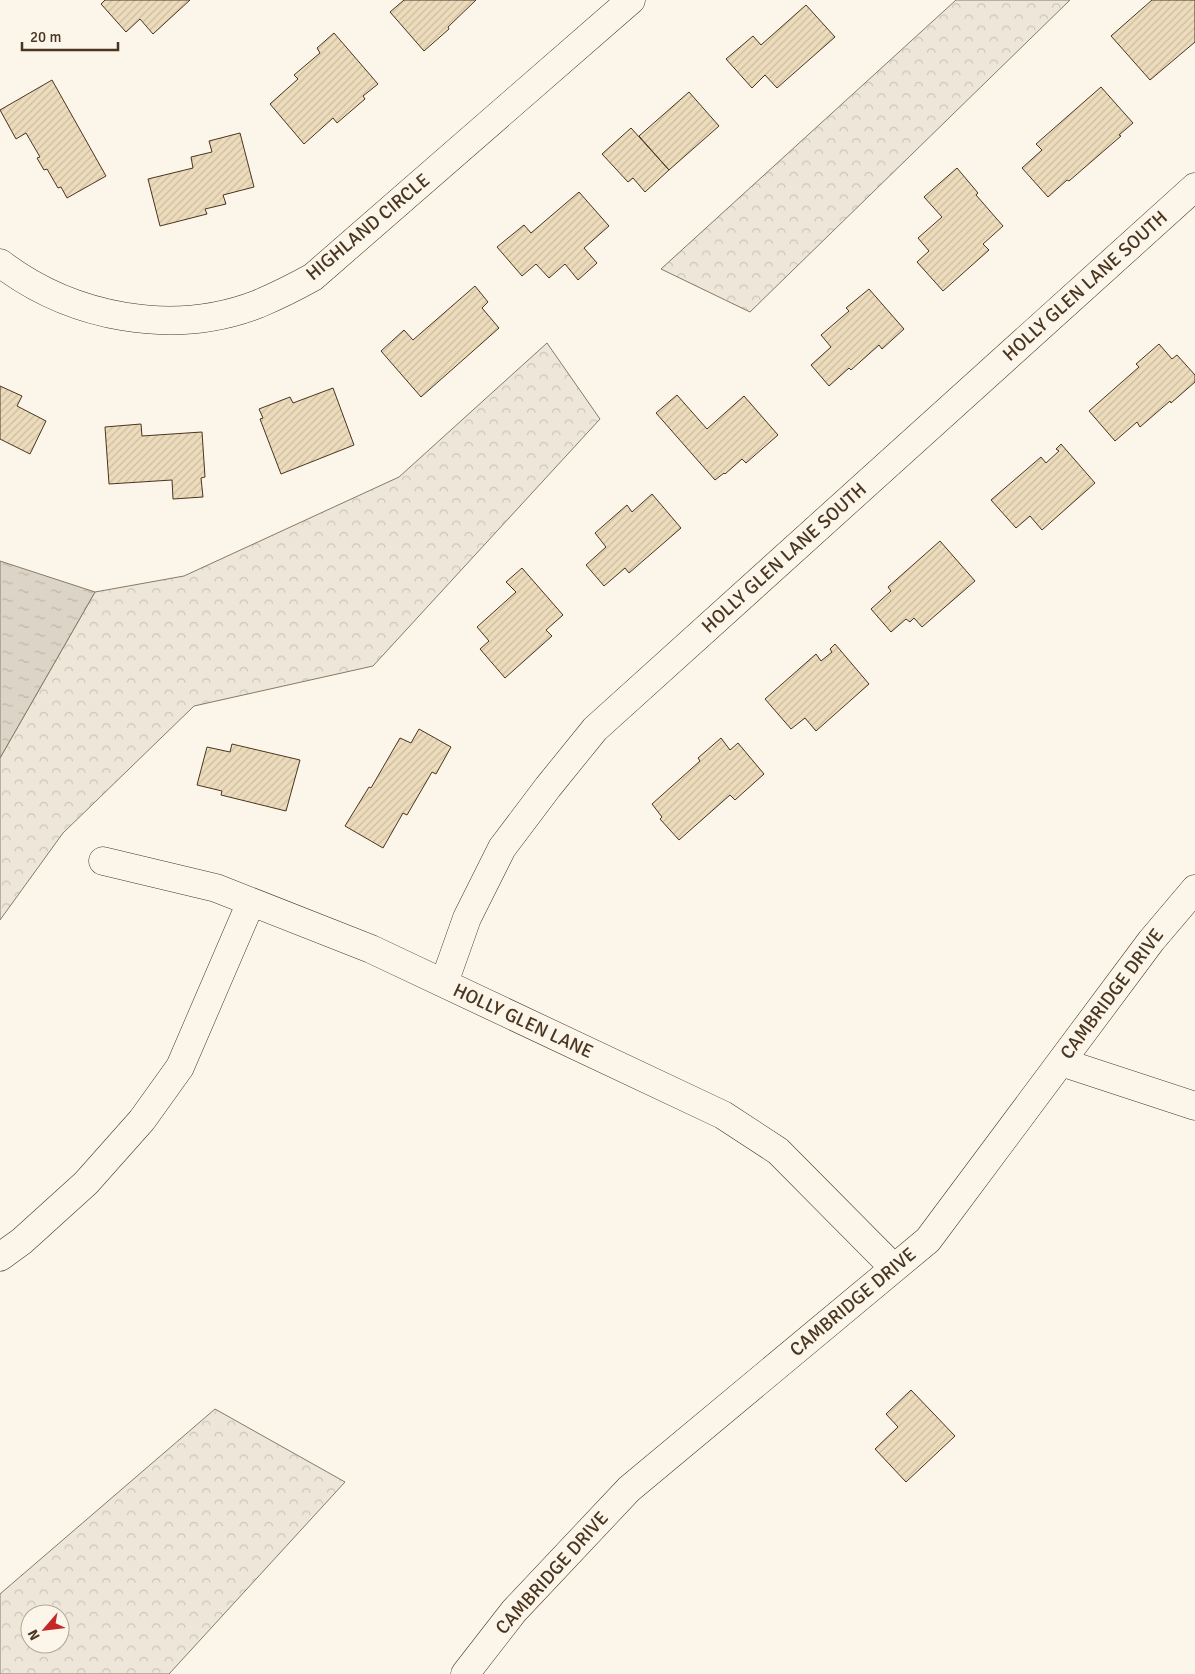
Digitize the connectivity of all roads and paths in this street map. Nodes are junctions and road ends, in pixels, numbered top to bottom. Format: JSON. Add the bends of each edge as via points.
{"nodes":[{"id":1,"x":631,"y":0,"type":"edge"},
{"id":2,"x":1195,"y":187,"type":"edge"},
{"id":3,"x":0,"y":263,"type":"edge"},
{"id":4,"x":103,"y":861,"type":"dead end"},
{"id":5,"x":1195,"y":889,"type":"edge"},
{"id":6,"x":251,"y":902,"type":"junction"},
{"id":7,"x":444,"y":984,"type":"junction"},
{"id":8,"x":1061,"y":1062,"type":"junction"},
{"id":9,"x":1195,"y":1106,"type":"edge"},
{"id":10,"x":0,"y":1257,"type":"edge"},
{"id":11,"x":894,"y":1268,"type":"junction"},
{"id":12,"x":465,"y":1674,"type":"edge"}],
"edges":[{"from":1,"to":3,"type":"street","name":"HIGHLAND CIRCLE","via":[[313,277],[257,304],[220,314],[174,320],[117,316],[63,300],[37,288]]},
{"from":2,"to":7,"type":"street","name":"HOLLY GLEN LANE SOUTH","via":[[595,729],[502,848],[468,918]]},
{"from":4,"to":6,"type":"street","name":"HOLLY GLEN LANE","via":[[216,888]]},
{"from":5,"to":8,"type":"street","name":"CAMBRIDGE DRIVE","via":[[1151,941]]},
{"from":6,"to":7,"type":"street","name":"HOLLY GLEN LANE","via":[[371,949]]},
{"from":6,"to":10,"type":"street","via":[[180,1067],[164,1090],[86,1183]]},
{"from":7,"to":11,"type":"street","name":"HOLLY GLEN LANE","via":[[723,1115],[778,1151]]},
{"from":8,"to":9,"type":"street"},
{"from":8,"to":11,"type":"street","name":"CAMBRIDGE DRIVE","via":[[928,1240]]},
{"from":11,"to":12,"type":"street","name":"CAMBRIDGE DRIVE","via":[[629,1489],[514,1611]]}]}
